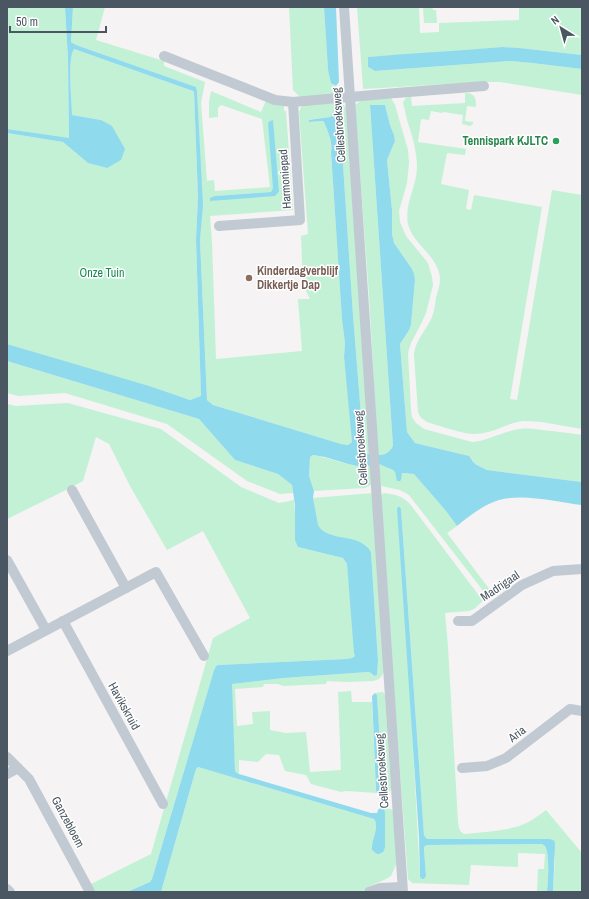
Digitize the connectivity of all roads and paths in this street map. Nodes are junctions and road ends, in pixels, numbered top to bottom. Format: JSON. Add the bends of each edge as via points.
{"nodes":[{"id":1,"x":344,"y":7,"type":"edge"},
{"id":2,"x":164,"y":56,"type":"dead end"},
{"id":3,"x":484,"y":86,"type":"dead end"},
{"id":4,"x":350,"y":97,"type":"junction"},
{"id":5,"x":293,"y":102,"type":"junction"},
{"id":6,"x":219,"y":226,"type":"dead end"},
{"id":7,"x":72,"y":490,"type":"dead end"},
{"id":8,"x":7,"y":560,"type":"edge"},
{"id":9,"x":582,"y":569,"type":"edge"},
{"id":10,"x":126,"y":588,"type":"junction"},
{"id":11,"x":63,"y":621,"type":"junction"},
{"id":12,"x":458,"y":621,"type":"dead end"},
{"id":13,"x":46,"y":630,"type":"junction"},
{"id":14,"x":7,"y":651,"type":"edge"},
{"id":15,"x":204,"y":656,"type":"dead end"},
{"id":16,"x":582,"y":711,"type":"edge"},
{"id":17,"x":7,"y":757,"type":"edge"},
{"id":18,"x":18,"y":768,"type":"junction"},
{"id":19,"x":462,"y":768,"type":"dead end"},
{"id":20,"x":7,"y":774,"type":"edge"},
{"id":21,"x":162,"y":804,"type":"dead end"},
{"id":22,"x":7,"y":889,"type":"edge"},
{"id":23,"x":403,"y":890,"type":"edge"},
{"id":24,"x":10,"y":892,"type":"edge"},
{"id":25,"x":90,"y":892,"type":"edge"},
{"id":26,"x":369,"y":892,"type":"edge"}],
"edges":[{"from":1,"to":4,"type":"street","name":"Cellesbroeksweg"},
{"from":2,"to":5,"type":"street","via":[[275,100]]},
{"from":3,"to":4,"type":"street"},
{"from":4,"to":5,"type":"street"},
{"from":4,"to":23,"type":"street","name":"Cellesbroeksweg"},
{"from":5,"to":6,"type":"street","name":"Harmoniepad","via":[[300,220]]},
{"from":7,"to":10,"type":"street"},
{"from":8,"to":13,"type":"street"},
{"from":9,"to":12,"type":"street","name":"Madrigaal","via":[[553,571],[522,584],[472,621]]},
{"from":10,"to":11,"type":"street"},
{"from":10,"to":15,"type":"street","via":[[156,572]]},
{"from":11,"to":13,"type":"street"},
{"from":11,"to":21,"type":"street","name":"Havikskruid"},
{"from":13,"to":14,"type":"street"},
{"from":16,"to":19,"type":"street","name":"Aria","via":[[570,710],[506,758],[487,766]]},
{"from":17,"to":18,"type":"street","name":"Ganzebloem"},
{"from":18,"to":20,"type":"street"},
{"from":18,"to":25,"type":"street","name":"Ganzebloem","via":[[30,778]]},
{"from":22,"to":24,"type":"street"},
{"from":23,"to":26,"type":"street","name":"Cellesbroeksweg","via":[[380,888]]}]}
